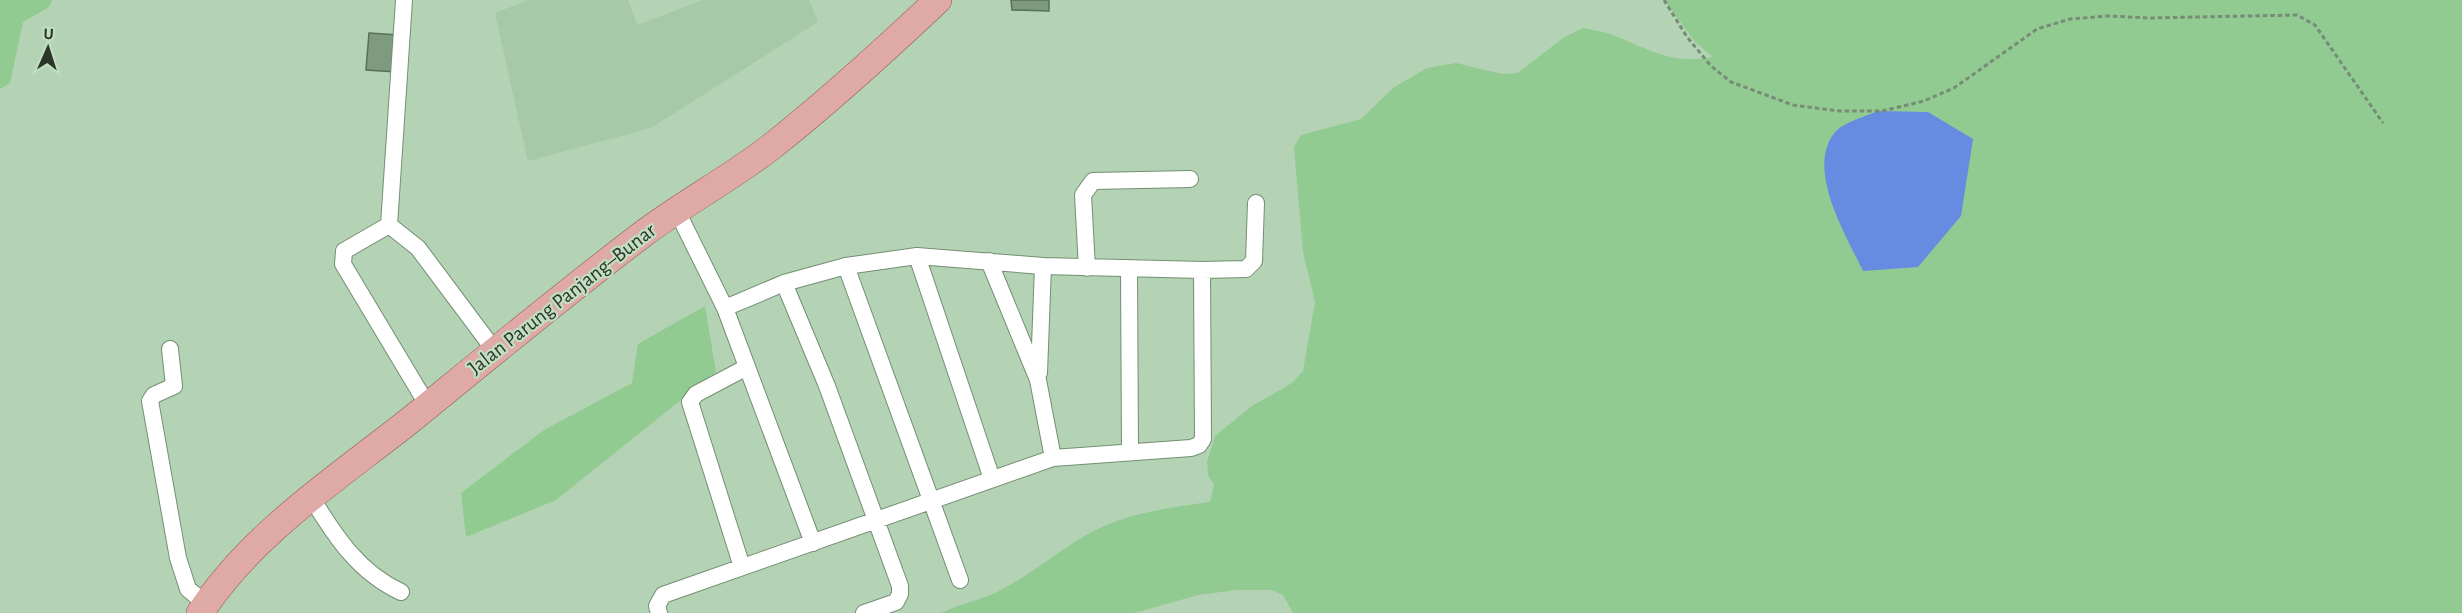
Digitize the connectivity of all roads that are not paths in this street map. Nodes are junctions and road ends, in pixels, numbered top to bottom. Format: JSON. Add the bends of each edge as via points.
{"nodes":[{"id":1,"x":404,"y":0,"type":"edge"},
{"id":2,"x":938,"y":0,"type":"edge"},
{"id":3,"x":1190,"y":179,"type":"dead end"},
{"id":4,"x":1256,"y":203,"type":"dead end"},
{"id":5,"x":676,"y":210,"type":"junction"},
{"id":6,"x":389,"y":225,"type":"junction"},
{"id":7,"x":917,"y":256,"type":"junction"},
{"id":8,"x":989,"y":261,"type":"junction"},
{"id":9,"x":846,"y":266,"type":"junction"},
{"id":10,"x":1043,"y":266,"type":"junction"},
{"id":11,"x":1087,"y":268,"type":"junction"},
{"id":12,"x":1128,"y":270,"type":"junction"},
{"id":13,"x":1202,"y":270,"type":"junction"},
{"id":14,"x":784,"y":283,"type":"junction"},
{"id":15,"x":725,"y":308,"type":"junction"},
{"id":16,"x":170,"y":349,"type":"dead end"},
{"id":17,"x":495,"y":351,"type":"junction"},
{"id":18,"x":747,"y":368,"type":"junction"},
{"id":19,"x":1038,"y":380,"type":"junction"},
{"id":20,"x":428,"y":406,"type":"junction"},
{"id":21,"x":1130,"y":452,"type":"junction"},
{"id":22,"x":1053,"y":458,"type":"junction"},
{"id":23,"x":992,"y":479,"type":"junction"},
{"id":24,"x":311,"y":497,"type":"junction"},
{"id":25,"x":932,"y":500,"type":"junction"},
{"id":26,"x":877,"y":520,"type":"junction"},
{"id":27,"x":813,"y":543,"type":"junction"},
{"id":28,"x":742,"y":567,"type":"junction"},
{"id":29,"x":960,"y":580,"type":"dead end"},
{"id":30,"x":401,"y":592,"type":"dead end"},
{"id":31,"x":203,"y":609,"type":"edge"},
{"id":32,"x":659,"y":613,"type":"edge"},
{"id":33,"x":864,"y":613,"type":"edge"}],
"edges":[{"from":1,"to":6,"type":"street"},
{"from":2,"to":5,"type":"main road","name":"Jalan Parung Panjang–Bunar","via":[[769,148]]},
{"from":3,"to":11,"type":"street","via":[[1093,182],[1083,195]]},
{"from":4,"to":13,"type":"street","via":[[1254,261],[1246,269]]},
{"from":5,"to":15,"type":"street"},
{"from":5,"to":17,"type":"main road","name":"Jalan Parung Panjang–Bunar"},
{"from":6,"to":17,"type":"street","via":[[418,248]]},
{"from":6,"to":20,"type":"street","via":[[344,251],[343,264]]},
{"from":7,"to":8,"type":"street"},
{"from":7,"to":9,"type":"street"},
{"from":7,"to":23,"type":"street"},
{"from":8,"to":10,"type":"street"},
{"from":8,"to":19,"type":"street"},
{"from":9,"to":14,"type":"street"},
{"from":9,"to":25,"type":"street"},
{"from":10,"to":11,"type":"street"},
{"from":10,"to":19,"type":"street"},
{"from":11,"to":12,"type":"street"},
{"from":12,"to":13,"type":"street"},
{"from":12,"to":21,"type":"street"},
{"from":13,"to":21,"type":"street","via":[[1203,439],[1191,448]]},
{"from":14,"to":15,"type":"street"},
{"from":14,"to":26,"type":"street"},
{"from":15,"to":18,"type":"street"},
{"from":16,"to":31,"type":"street","via":[[174,386],[150,401],[177,558],[188,589]]},
{"from":17,"to":20,"type":"main road","name":"Jalan Parung Panjang–Bunar"},
{"from":18,"to":27,"type":"street"},
{"from":18,"to":28,"type":"street","via":[[696,394],[690,402]]},
{"from":19,"to":22,"type":"street"},
{"from":20,"to":24,"type":"main road","name":"Jalan Parung Panjang–Bunar"},
{"from":21,"to":22,"type":"street"},
{"from":22,"to":23,"type":"street"},
{"from":23,"to":25,"type":"street"},
{"from":24,"to":30,"type":"street","via":[[337,539],[357,562]]},
{"from":24,"to":31,"type":"main road","name":"Jalan Parung Panjang–Bunar","via":[[235,568]]},
{"from":25,"to":26,"type":"street"},
{"from":25,"to":29,"type":"street"},
{"from":26,"to":27,"type":"street"},
{"from":26,"to":33,"type":"street","via":[[900,594],[896,602]]},
{"from":27,"to":28,"type":"street"},
{"from":28,"to":32,"type":"street","via":[[663,595],[657,606]]}]}
